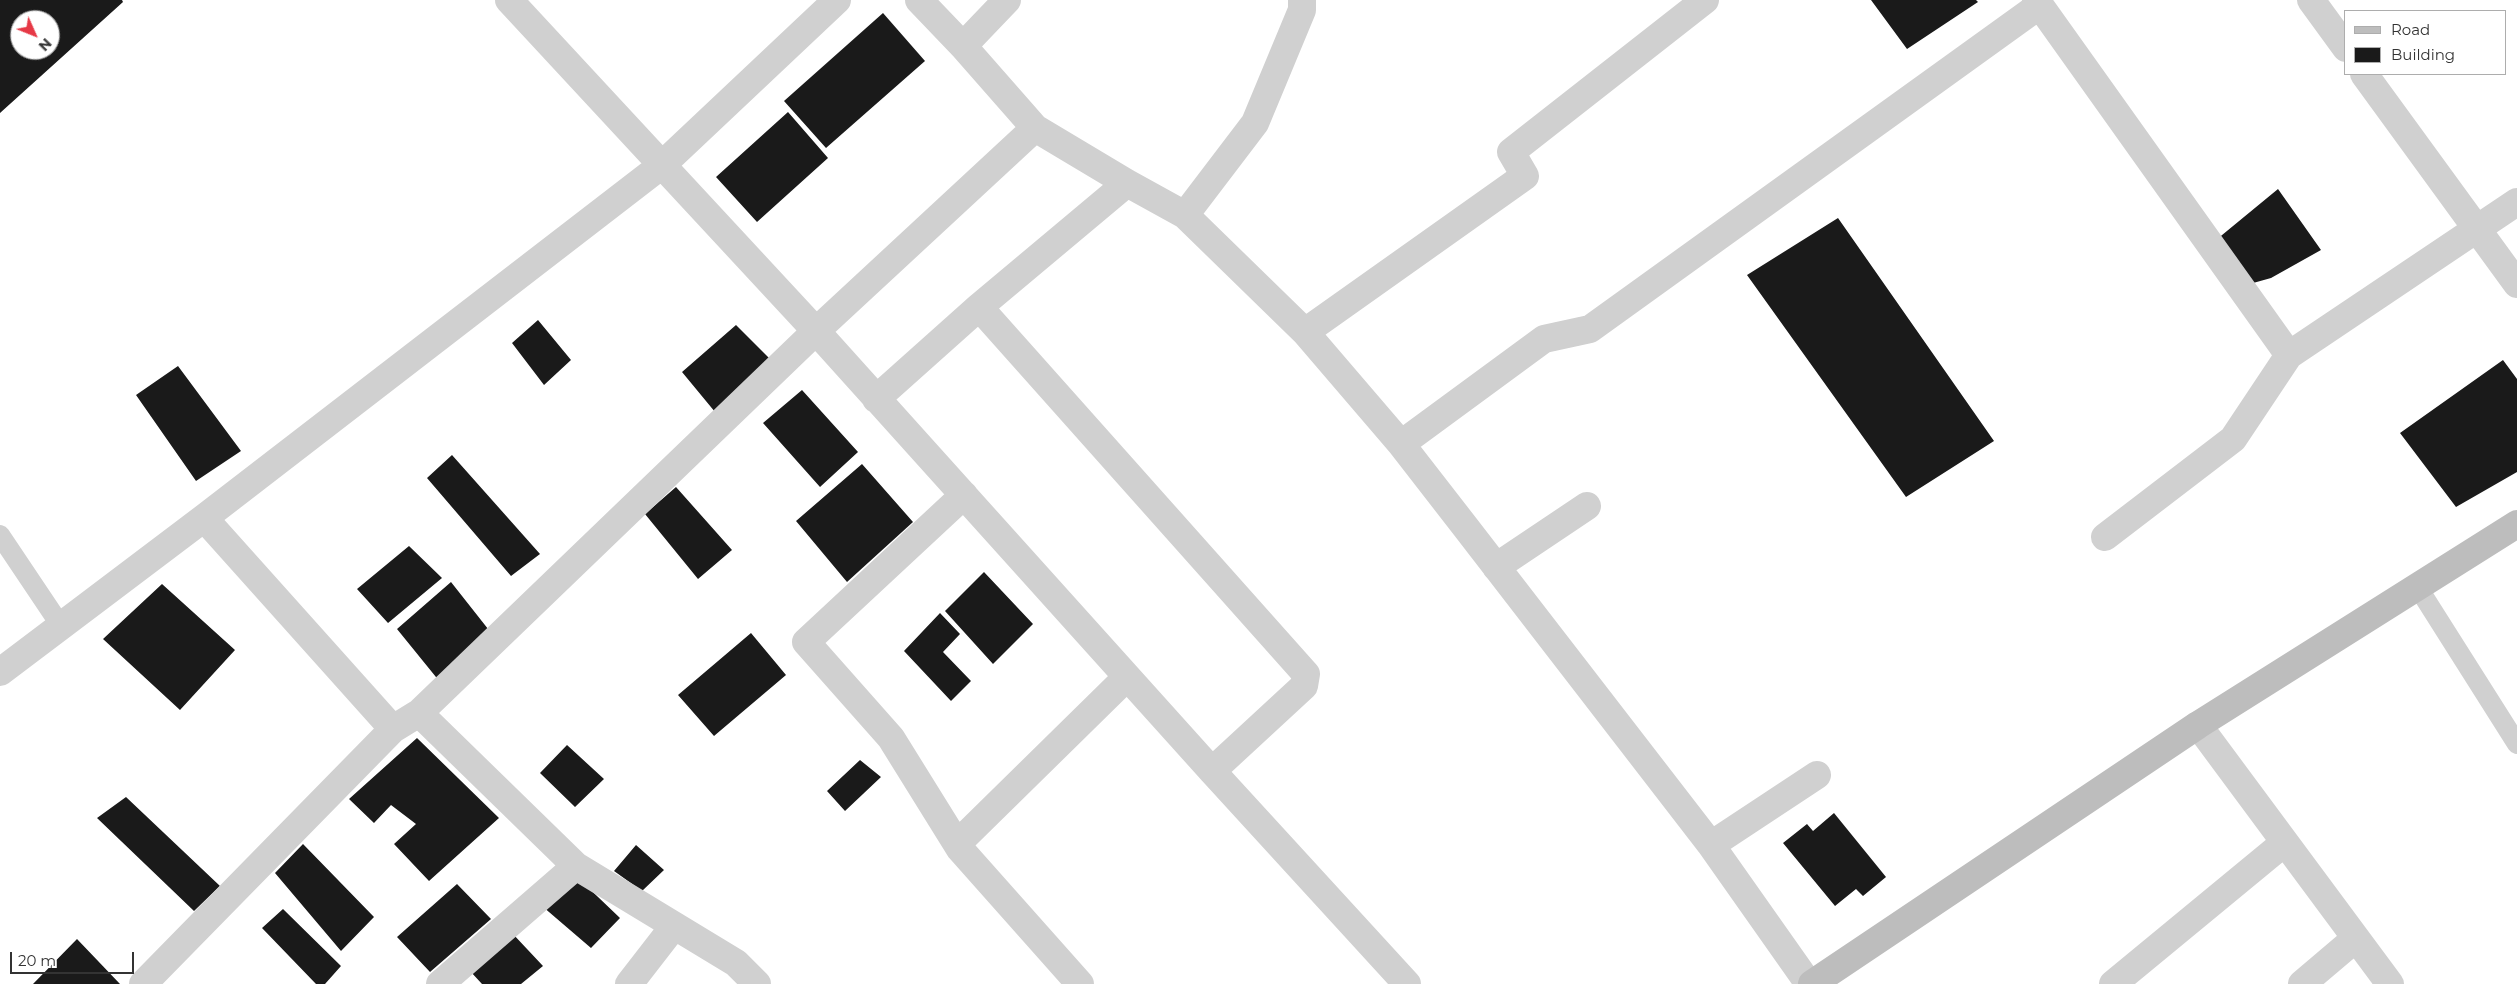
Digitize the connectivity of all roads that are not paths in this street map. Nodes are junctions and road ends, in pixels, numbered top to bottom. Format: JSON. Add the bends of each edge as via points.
{"nodes":[{"id":1,"x":509,"y":0,"type":"edge"},
{"id":2,"x":837,"y":0,"type":"edge"},
{"id":3,"x":918,"y":0,"type":"edge"},
{"id":4,"x":1007,"y":0,"type":"edge"},
{"id":5,"x":1302,"y":0,"type":"edge"},
{"id":6,"x":1705,"y":0,"type":"edge"},
{"id":7,"x":2311,"y":0,"type":"edge"},
{"id":8,"x":2038,"y":3,"type":"edge"},
{"id":9,"x":2344,"y":45,"type":"edge"},
{"id":10,"x":963,"y":46,"type":"junction"},
{"id":11,"x":2365,"y":75,"type":"edge"},
{"id":12,"x":1035,"y":128,"type":"junction"},
{"id":13,"x":662,"y":165,"type":"junction"},
{"id":14,"x":1127,"y":183,"type":"junction"},
{"id":15,"x":2517,"y":202,"type":"edge"},
{"id":16,"x":1185,"y":215,"type":"junction"},
{"id":17,"x":2477,"y":230,"type":"junction"},
{"id":18,"x":2517,"y":284,"type":"edge"},
{"id":19,"x":979,"y":307,"type":"junction"},
{"id":20,"x":816,"y":331,"type":"junction"},
{"id":21,"x":1305,"y":332,"type":"junction"},
{"id":22,"x":2289,"y":355,"type":"junction"},
{"id":23,"x":876,"y":399,"type":"junction"},
{"id":24,"x":1401,"y":444,"type":"junction"},
{"id":25,"x":964,"y":496,"type":"junction"},
{"id":26,"x":1587,"y":506,"type":"dead end"},
{"id":27,"x":204,"y":518,"type":"junction"},
{"id":28,"x":2517,"y":524,"type":"edge"},
{"id":29,"x":0,"y":535,"type":"edge"},
{"id":30,"x":2106,"y":537,"type":"dead end"},
{"id":31,"x":1496,"y":567,"type":"junction"},
{"id":32,"x":2416,"y":586,"type":"junction"},
{"id":33,"x":61,"y":626,"type":"junction"},
{"id":34,"x":0,"y":672,"type":"edge"},
{"id":35,"x":1127,"y":677,"type":"junction"},
{"id":36,"x":419,"y":713,"type":"junction"},
{"id":37,"x":2198,"y":725,"type":"junction"},
{"id":38,"x":393,"y":729,"type":"junction"},
{"id":39,"x":2517,"y":744,"type":"edge"},
{"id":40,"x":1212,"y":771,"type":"junction"},
{"id":41,"x":1817,"y":775,"type":"dead end"},
{"id":42,"x":2284,"y":843,"type":"junction"},
{"id":43,"x":957,"y":844,"type":"junction"},
{"id":44,"x":1711,"y":845,"type":"junction"},
{"id":45,"x":576,"y":866,"type":"junction"},
{"id":46,"x":674,"y":926,"type":"junction"},
{"id":47,"x":2355,"y":939,"type":"junction"},
{"id":48,"x":143,"y":984,"type":"edge"},
{"id":49,"x":440,"y":984,"type":"edge"},
{"id":50,"x":629,"y":984,"type":"edge"},
{"id":51,"x":757,"y":984,"type":"edge"},
{"id":52,"x":1080,"y":984,"type":"edge"},
{"id":53,"x":1407,"y":984,"type":"edge"},
{"id":54,"x":1811,"y":984,"type":"edge"},
{"id":55,"x":2113,"y":984,"type":"edge"},
{"id":56,"x":2302,"y":984,"type":"edge"},
{"id":57,"x":2390,"y":984,"type":"edge"}],
"edges":[{"from":1,"to":13,"type":"street"},
{"from":2,"to":13,"type":"street"},
{"from":3,"to":10,"type":"street"},
{"from":4,"to":10,"type":"street"},
{"from":5,"to":16,"type":"street","via":[[1302,10],[1255,123]]},
{"from":6,"to":21,"type":"street","via":[[1511,152],[1525,176]]},
{"from":7,"to":9,"type":"street"},
{"from":8,"to":22,"type":"street"},
{"from":8,"to":24,"type":"street","via":[[1590,329],[1544,339]]},
{"from":10,"to":12,"type":"street"},
{"from":11,"to":17,"type":"street"},
{"from":12,"to":14,"type":"street"},
{"from":12,"to":20,"type":"street"},
{"from":13,"to":20,"type":"street"},
{"from":13,"to":27,"type":"street"},
{"from":14,"to":16,"type":"street"},
{"from":14,"to":19,"type":"street"},
{"from":15,"to":17,"type":"street"},
{"from":16,"to":21,"type":"street"},
{"from":17,"to":18,"type":"street"},
{"from":17,"to":22,"type":"street"},
{"from":19,"to":23,"type":"street"},
{"from":19,"to":40,"type":"street","via":[[1306,674],[1304,686]]},
{"from":20,"to":23,"type":"street"},
{"from":20,"to":36,"type":"street"},
{"from":21,"to":24,"type":"street"},
{"from":22,"to":30,"type":"street","via":[[2232,439]]},
{"from":23,"to":25,"type":"street"},
{"from":24,"to":31,"type":"street"},
{"from":25,"to":35,"type":"street"},
{"from":25,"to":43,"type":"street","via":[[806,642],[891,738]]},
{"from":26,"to":31,"type":"street"},
{"from":27,"to":33,"type":"street"},
{"from":27,"to":38,"type":"street"},
{"from":28,"to":32,"type":"main road"},
{"from":29,"to":33,"type":"lane"},
{"from":31,"to":44,"type":"street"},
{"from":32,"to":37,"type":"main road"},
{"from":32,"to":39,"type":"lane"},
{"from":33,"to":34,"type":"street"},
{"from":35,"to":40,"type":"street"},
{"from":35,"to":43,"type":"street"},
{"from":36,"to":38,"type":"street"},
{"from":36,"to":45,"type":"street"},
{"from":37,"to":42,"type":"street"},
{"from":37,"to":54,"type":"main road"},
{"from":38,"to":48,"type":"street"},
{"from":40,"to":53,"type":"street"},
{"from":41,"to":44,"type":"street"},
{"from":42,"to":47,"type":"street"},
{"from":42,"to":55,"type":"street"},
{"from":43,"to":52,"type":"street"},
{"from":44,"to":54,"type":"street"},
{"from":45,"to":46,"type":"street"},
{"from":45,"to":49,"type":"street"},
{"from":46,"to":50,"type":"street"},
{"from":46,"to":51,"type":"street","via":[[736,963]]},
{"from":47,"to":56,"type":"street"},
{"from":47,"to":57,"type":"street"}]}
